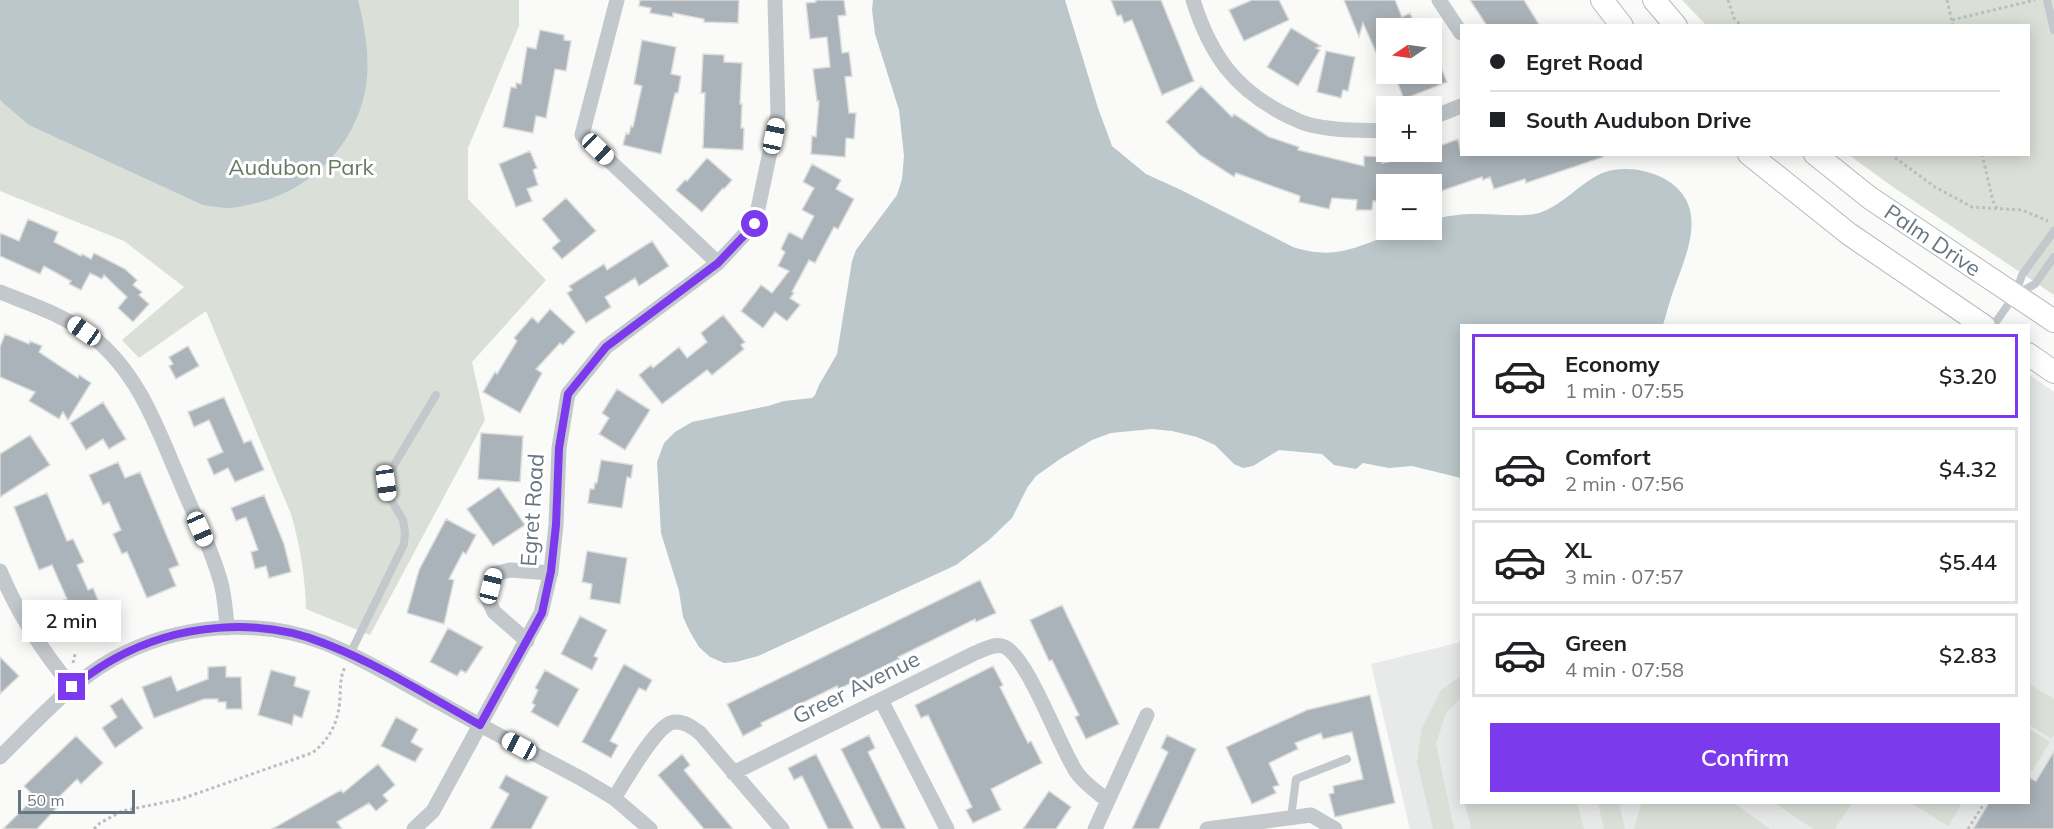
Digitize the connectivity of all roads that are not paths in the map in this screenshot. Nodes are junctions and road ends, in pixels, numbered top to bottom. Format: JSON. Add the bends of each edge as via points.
{"nodes":[{"id":1,"x":617,"y":0,"type":"edge"},
{"id":2,"x":775,"y":0,"type":"edge"},
{"id":3,"x":1193,"y":0,"type":"edge"},
{"id":4,"x":1439,"y":0,"type":"edge"},
{"id":5,"x":1602,"y":0,"type":"edge"},
{"id":6,"x":1654,"y":0,"type":"edge"},
{"id":7,"x":2047,"y":0,"type":"edge"},
{"id":8,"x":1620,"y":24,"type":"edge"},
{"id":9,"x":1674,"y":24,"type":"edge"},
{"id":10,"x":2054,"y":30,"type":"edge"},
{"id":11,"x":1460,"y":32,"type":"edge"},
{"id":12,"x":1460,"y":106,"type":"edge"},
{"id":13,"x":1442,"y":114,"type":"edge"},
{"id":14,"x":1376,"y":131,"type":"edge"},
{"id":15,"x":1752,"y":156,"type":"edge"},
{"id":16,"x":1818,"y":156,"type":"edge"},
{"id":17,"x":2054,"y":231,"type":"edge"},
{"id":18,"x":2054,"y":257,"type":"edge"},
{"id":19,"x":718,"y":263,"type":"junction"},
{"id":20,"x":0,"y":292,"type":"edge"},
{"id":21,"x":2015,"y":296,"type":"junction"},
{"id":22,"x":2054,"y":321,"type":"edge"},
{"id":23,"x":1981,"y":324,"type":"edge"},
{"id":24,"x":1994,"y":324,"type":"edge"},
{"id":25,"x":2030,"y":355,"type":"edge"},
{"id":26,"x":2054,"y":372,"type":"edge"},
{"id":27,"x":436,"y":395,"type":"dead end"},
{"id":28,"x":0,"y":571,"type":"edge"},
{"id":29,"x":551,"y":573,"type":"junction"},
{"id":30,"x":227,"y":628,"type":"junction"},
{"id":31,"x":527,"y":641,"type":"junction"},
{"id":32,"x":348,"y":658,"type":"junction"},
{"id":33,"x":72,"y":687,"type":"junction"},
{"id":34,"x":882,"y":700,"type":"junction"},
{"id":35,"x":1147,"y":715,"type":"dead end"},
{"id":36,"x":480,"y":725,"type":"junction"},
{"id":37,"x":0,"y":757,"type":"edge"},
{"id":38,"x":1347,"y":759,"type":"dead end"},
{"id":39,"x":733,"y":773,"type":"junction"},
{"id":40,"x":614,"y":798,"type":"junction"},
{"id":41,"x":1108,"y":801,"type":"junction"},
{"id":42,"x":1291,"y":817,"type":"junction"},
{"id":43,"x":414,"y":829,"type":"edge"},
{"id":44,"x":650,"y":829,"type":"edge"},
{"id":45,"x":782,"y":829,"type":"edge"},
{"id":46,"x":947,"y":829,"type":"edge"},
{"id":47,"x":1095,"y":829,"type":"edge"},
{"id":48,"x":1207,"y":829,"type":"edge"},
{"id":49,"x":1335,"y":829,"type":"edge"}],
"edges":[{"from":1,"to":19,"type":"street","via":[[582,135]]},
{"from":2,"to":19,"type":"street","name":"Egret Road","via":[[778,114],[755,224]]},
{"from":3,"to":14,"type":"street","via":[[1202,30],[1217,55],[1250,93],[1306,124]]},
{"from":4,"to":11,"type":"street"},
{"from":5,"to":8,"type":"main road"},
{"from":6,"to":9,"type":"main road"},
{"from":7,"to":10,"type":"lane"},
{"from":12,"to":13,"type":"street"},
{"from":15,"to":23,"type":"main road","name":"Palm Drive","via":[[1849,234]]},
{"from":16,"to":21,"type":"main road","name":"Palm Drive","via":[[1870,198]]},
{"from":17,"to":21,"type":"lane","via":[[2022,275]]},
{"from":18,"to":21,"type":"lane","via":[[2035,284]]},
{"from":19,"to":29,"type":"street","name":"Egret Road","via":[[606,347],[568,394],[559,448]]},
{"from":20,"to":30,"type":"street","via":[[73,324],[117,360],[138,389],[215,565]]},
{"from":21,"to":22,"type":"main road","name":"Palm Drive"},
{"from":21,"to":24,"type":"lane"},
{"from":25,"to":26,"type":"main road"},
{"from":27,"to":32,"type":"lane","via":[[386,483],[388,495],[403,520],[404,544]]},
{"from":28,"to":33,"type":"street","via":[[28,628]]},
{"from":29,"to":31,"type":"street","name":"Egret Road","via":[[542,613]]},
{"from":29,"to":31,"type":"street","via":[[510,570],[494,574],[488,598],[494,612]]},
{"from":30,"to":32,"type":"street","via":[[305,636]]},
{"from":30,"to":33,"type":"street","via":[[185,632],[144,644],[113,659]]},
{"from":31,"to":36,"type":"street","name":"Egret Road"},
{"from":32,"to":36,"type":"street"},
{"from":33,"to":37,"type":"street"},
{"from":34,"to":39,"type":"street","name":"Greer Avenue"},
{"from":34,"to":41,"type":"street","name":"Greer Avenue","via":[[990,646],[1001,646],[1024,667],[1078,775]]},
{"from":34,"to":46,"type":"street"},
{"from":35,"to":41,"type":"street"},
{"from":36,"to":40,"type":"street"},
{"from":36,"to":43,"type":"street","name":"Egret Road","via":[[433,811]]},
{"from":38,"to":42,"type":"lane","via":[[1296,779]]},
{"from":39,"to":40,"type":"street","via":[[700,733],[673,722],[657,731]]},
{"from":39,"to":45,"type":"street"},
{"from":40,"to":44,"type":"street"},
{"from":41,"to":47,"type":"street"},
{"from":42,"to":48,"type":"street"},
{"from":42,"to":49,"type":"street","via":[[1311,815]]}]}
